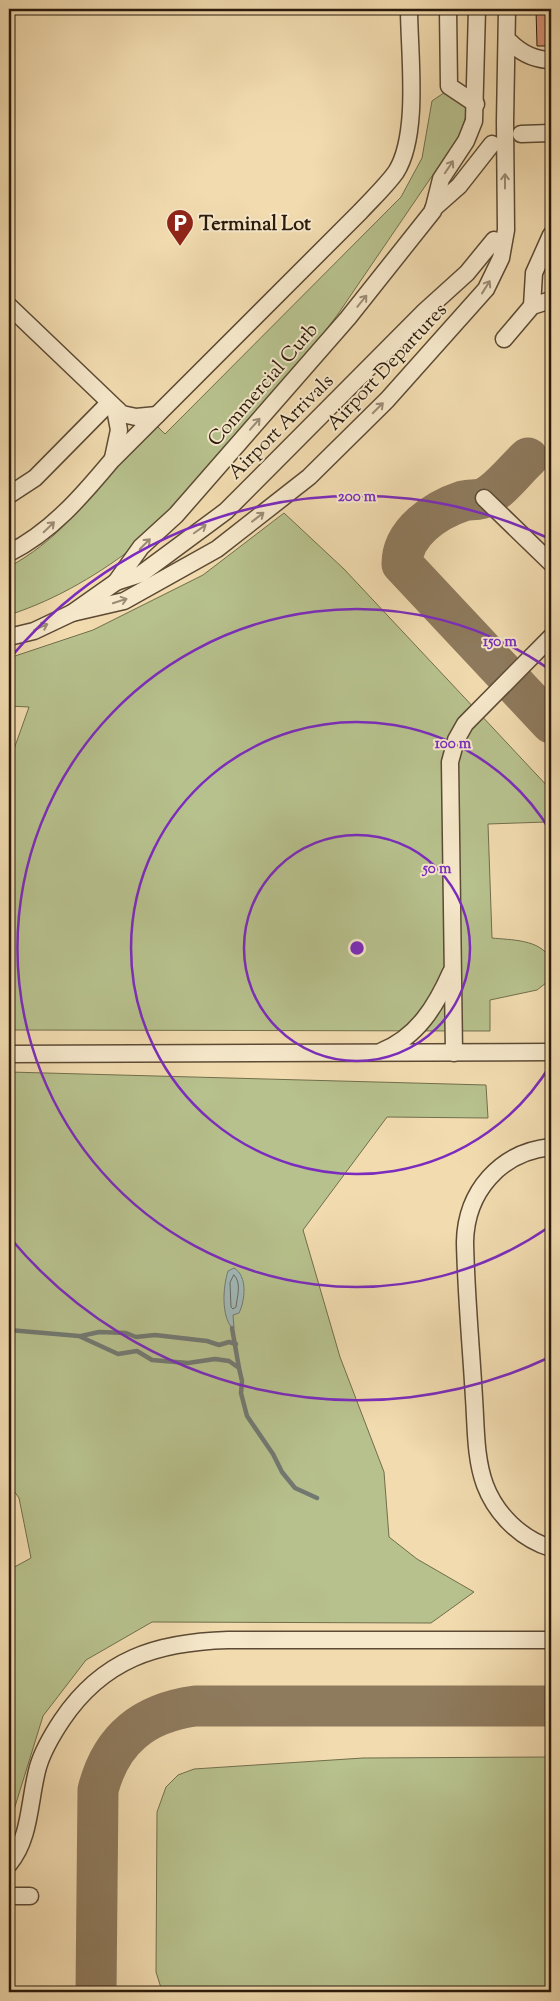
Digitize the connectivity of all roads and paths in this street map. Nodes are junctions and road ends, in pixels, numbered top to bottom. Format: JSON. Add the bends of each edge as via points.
{"nodes":[{"id":1,"x":409,"y":9,"type":"edge"},
{"id":2,"x":448,"y":9,"type":"edge"},
{"id":3,"x":477,"y":9,"type":"edge"},
{"id":4,"x":507,"y":9,"type":"edge"},
{"id":5,"x":510,"y":42,"type":"dead end"},
{"id":6,"x":550,"y":62,"type":"edge"},
{"id":7,"x":476,"y":104,"type":"junction"},
{"id":8,"x":551,"y":133,"type":"edge"},
{"id":9,"x":521,"y":134,"type":"dead end"},
{"id":10,"x":492,"y":144,"type":"dead end"},
{"id":11,"x":433,"y":208,"type":"junction"},
{"id":12,"x":551,"y":235,"type":"edge"},
{"id":13,"x":494,"y":240,"type":"dead end"},
{"id":14,"x":551,"y":300,"type":"edge"},
{"id":15,"x":9,"y":306,"type":"edge"},
{"id":16,"x":532,"y":306,"type":"junction"},
{"id":17,"x":504,"y":339,"type":"dead end"},
{"id":18,"x":112,"y":406,"type":"junction"},
{"id":19,"x":157,"y":415,"type":"junction"},
{"id":20,"x":112,"y":460,"type":"junction"},
{"id":21,"x":9,"y":495,"type":"edge"},
{"id":22,"x":484,"y":498,"type":"dead end"},
{"id":23,"x":9,"y":553,"type":"edge"},
{"id":24,"x":551,"y":563,"type":"edge"},
{"id":25,"x":116,"y":582,"type":"junction"},
{"id":26,"x":72,"y":613,"type":"junction"},
{"id":27,"x":9,"y":637,"type":"edge"},
{"id":28,"x":551,"y":637,"type":"edge"},
{"id":29,"x":453,"y":966,"type":"junction"},
{"id":30,"x":551,"y":1052,"type":"edge"},
{"id":31,"x":378,"y":1053,"type":"junction"},
{"id":32,"x":454,"y":1053,"type":"junction"},
{"id":33,"x":9,"y":1054,"type":"edge"},
{"id":34,"x":551,"y":1147,"type":"edge"},
{"id":35,"x":551,"y":1548,"type":"edge"},
{"id":36,"x":551,"y":1640,"type":"edge"},
{"id":37,"x":9,"y":1864,"type":"edge"},
{"id":38,"x":9,"y":1896,"type":"edge"},
{"id":39,"x":30,"y":1896,"type":"dead end"}],
"edges":[{"from":1,"to":19,"type":"street","via":[[410,123],[406,151],[396,172]]},
{"from":2,"to":7,"type":"street","via":[[449,86]]},
{"from":3,"to":7,"type":"street","name":"Commercial Curb"},
{"from":26,"to":4,"type":"street","name":"Airport Departures","one_way":true,"via":[[124,601],[217,549],[309,477],[387,400],[486,289],[501,258],[506,230]]},
{"from":5,"to":6,"type":"street","via":[[519,51]]},
{"from":11,"to":7,"type":"street","name":"Commercial Curb","one_way":true,"via":[[441,179],[466,141],[474,121]]},
{"from":8,"to":9,"type":"street"},
{"from":10,"to":11,"type":"street","name":"Commercial Curb","via":[[459,186]]},
{"from":25,"to":11,"type":"street","name":"Commercial Curb","one_way":true,"via":[[141,547],[176,515],[348,318],[408,245]]},
{"from":12,"to":16,"type":"street","via":[[534,272]]},
{"from":25,"to":13,"type":"street","name":"Airport Arrivals","one_way":true,"via":[[141,574],[226,511],[467,273]]},
{"from":14,"to":16,"type":"street"},
{"from":15,"to":18,"type":"street"},
{"from":16,"to":17,"type":"street"},
{"from":18,"to":19,"type":"street","via":[[130,416]]},
{"from":18,"to":20,"type":"street","via":[[119,430]]},
{"from":18,"to":21,"type":"street","via":[[35,478]]},
{"from":19,"to":20,"type":"street"},
{"from":23,"to":20,"type":"street","one_way":true,"via":[[42,534]]},
{"from":22,"to":24,"type":"street"},
{"from":25,"to":26,"type":"street","name":"Airport Arrivals"},
{"from":27,"to":26,"type":"street","one_way":true},
{"from":28,"to":29,"type":"street","via":[[465,724],[452,752]]},
{"from":29,"to":31,"type":"street","via":[[438,1000],[419,1026],[398,1044]]},
{"from":29,"to":32,"type":"street"},
{"from":30,"to":32,"type":"street"},
{"from":31,"to":32,"type":"street"},
{"from":31,"to":33,"type":"street"},
{"from":34,"to":35,"type":"street","via":[[523,1154],[490,1176],[470,1210],[465,1242],[476,1416],[485,1484],[496,1506],[516,1528],[535,1542]]},
{"from":36,"to":37,"type":"street","via":[[228,1640],[176,1644],[143,1653],[96,1680],[75,1701],[56,1729],[42,1755],[24,1837]]},
{"from":38,"to":39,"type":"street"}]}
